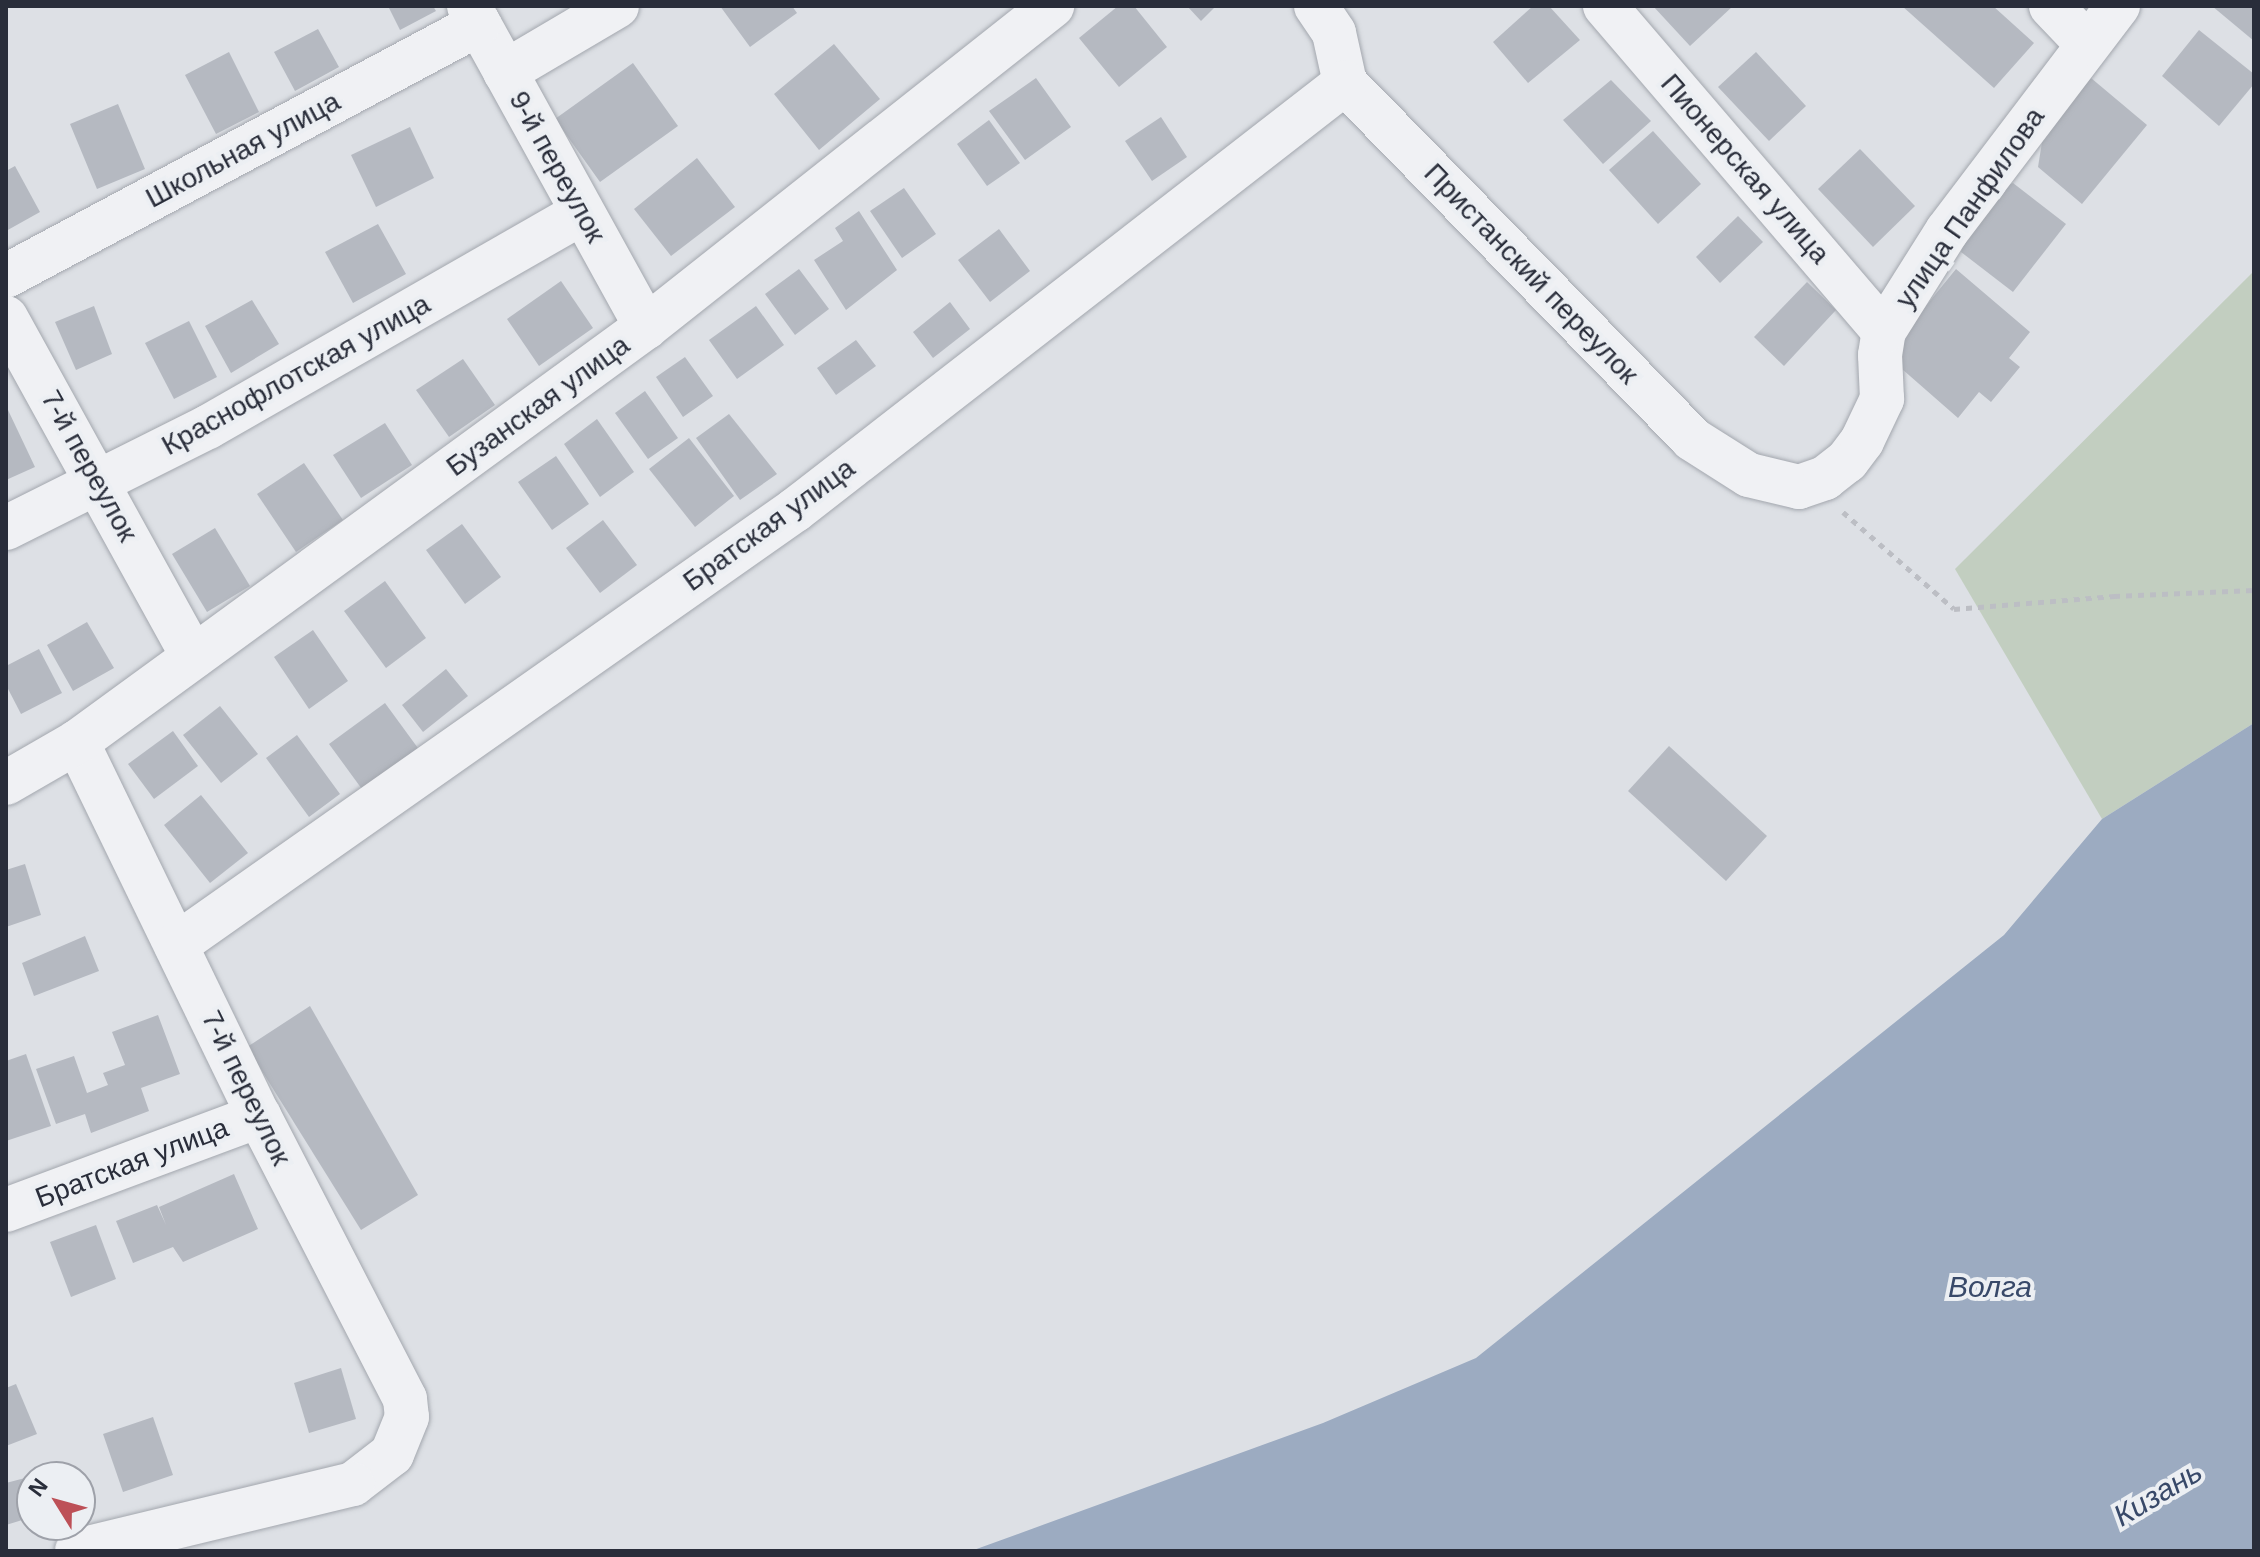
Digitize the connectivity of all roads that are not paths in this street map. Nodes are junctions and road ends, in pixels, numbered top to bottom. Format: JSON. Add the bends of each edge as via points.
{"nodes":[{"id":1,"x":617,"y":6,"type":"edge"},
{"id":2,"x":1052,"y":6,"type":"edge"},
{"id":3,"x":1316,"y":6,"type":"edge"},
{"id":4,"x":1605,"y":6,"type":"edge"},
{"id":5,"x":2051,"y":6,"type":"edge"},
{"id":6,"x":2118,"y":6,"type":"edge"},
{"id":7,"x":474,"y":15,"type":"edge"},
{"id":8,"x":2087,"y":44,"type":"junction"},
{"id":9,"x":505,"y":72,"type":"junction"},
{"id":10,"x":1345,"y":83,"type":"junction"},
{"id":11,"x":581,"y":213,"type":"junction"},
{"id":12,"x":6,"y":276,"type":"edge"},
{"id":13,"x":6,"y":318,"type":"edge"},
{"id":14,"x":646,"y":327,"type":"junction"},
{"id":15,"x":1884,"y":331,"type":"junction"},
{"id":16,"x":99,"y":483,"type":"junction"},
{"id":17,"x":1806,"y":486,"type":"joint"},
{"id":18,"x":6,"y":528,"type":"edge"},
{"id":19,"x":193,"y":657,"type":"junction"},
{"id":20,"x":77,"y":742,"type":"junction"},
{"id":21,"x":6,"y":783,"type":"edge"},
{"id":22,"x":176,"y":945,"type":"junction"},
{"id":23,"x":259,"y":1116,"type":"junction"},
{"id":24,"x":6,"y":1210,"type":"edge"},
{"id":25,"x":77,"y":1551,"type":"edge"}],
"edges":[{"from":1,"to":9,"type":"street"},
{"from":2,"to":14,"type":"street","name":"Бузанская улица"},
{"from":3,"to":10,"type":"street","via":[[1334,33]]},
{"from":4,"to":15,"type":"street","name":"Пионерская улица"},
{"from":5,"to":8,"type":"street"},
{"from":6,"to":8,"type":"street","name":"улица Панфилова"},
{"from":7,"to":9,"type":"street","name":"9-й переулок"},
{"from":7,"to":12,"type":"street","name":"Школьная улица"},
{"from":8,"to":15,"type":"street","name":"улица Панфилова","via":[[1947,231]]},
{"from":9,"to":11,"type":"street","name":"9-й переулок"},
{"from":10,"to":17,"type":"street","name":"Пристанский переулок","via":[[1692,439],[1749,475]]},
{"from":10,"to":22,"type":"street","name":"Братская улица","via":[[795,510]]},
{"from":11,"to":14,"type":"street","name":"9-й переулок"},
{"from":11,"to":16,"type":"street","name":"Краснофлотская улица","via":[[208,427]]},
{"from":13,"to":16,"type":"street","name":"7-й переулок"},
{"from":14,"to":19,"type":"street","name":"Бузанская улица"},
{"from":15,"to":17,"type":"street","name":"улица Панфилова","via":[[1877,415],[1847,461]]},
{"from":16,"to":18,"type":"street","name":"Краснофлотская улица"},
{"from":16,"to":19,"type":"street","name":"7-й переулок"},
{"from":19,"to":20,"type":"street","name":"Бузанская улица"},
{"from":20,"to":21,"type":"street","name":"Бузанская улица"},
{"from":20,"to":22,"type":"street","name":"7-й переулок"},
{"from":22,"to":23,"type":"street","name":"7-й переулок"},
{"from":23,"to":24,"type":"street","name":"Братская улица"},
{"from":23,"to":25,"type":"street","name":"7-й переулок","via":[[405,1399],[403,1435],[375,1471],[331,1492]]}]}
